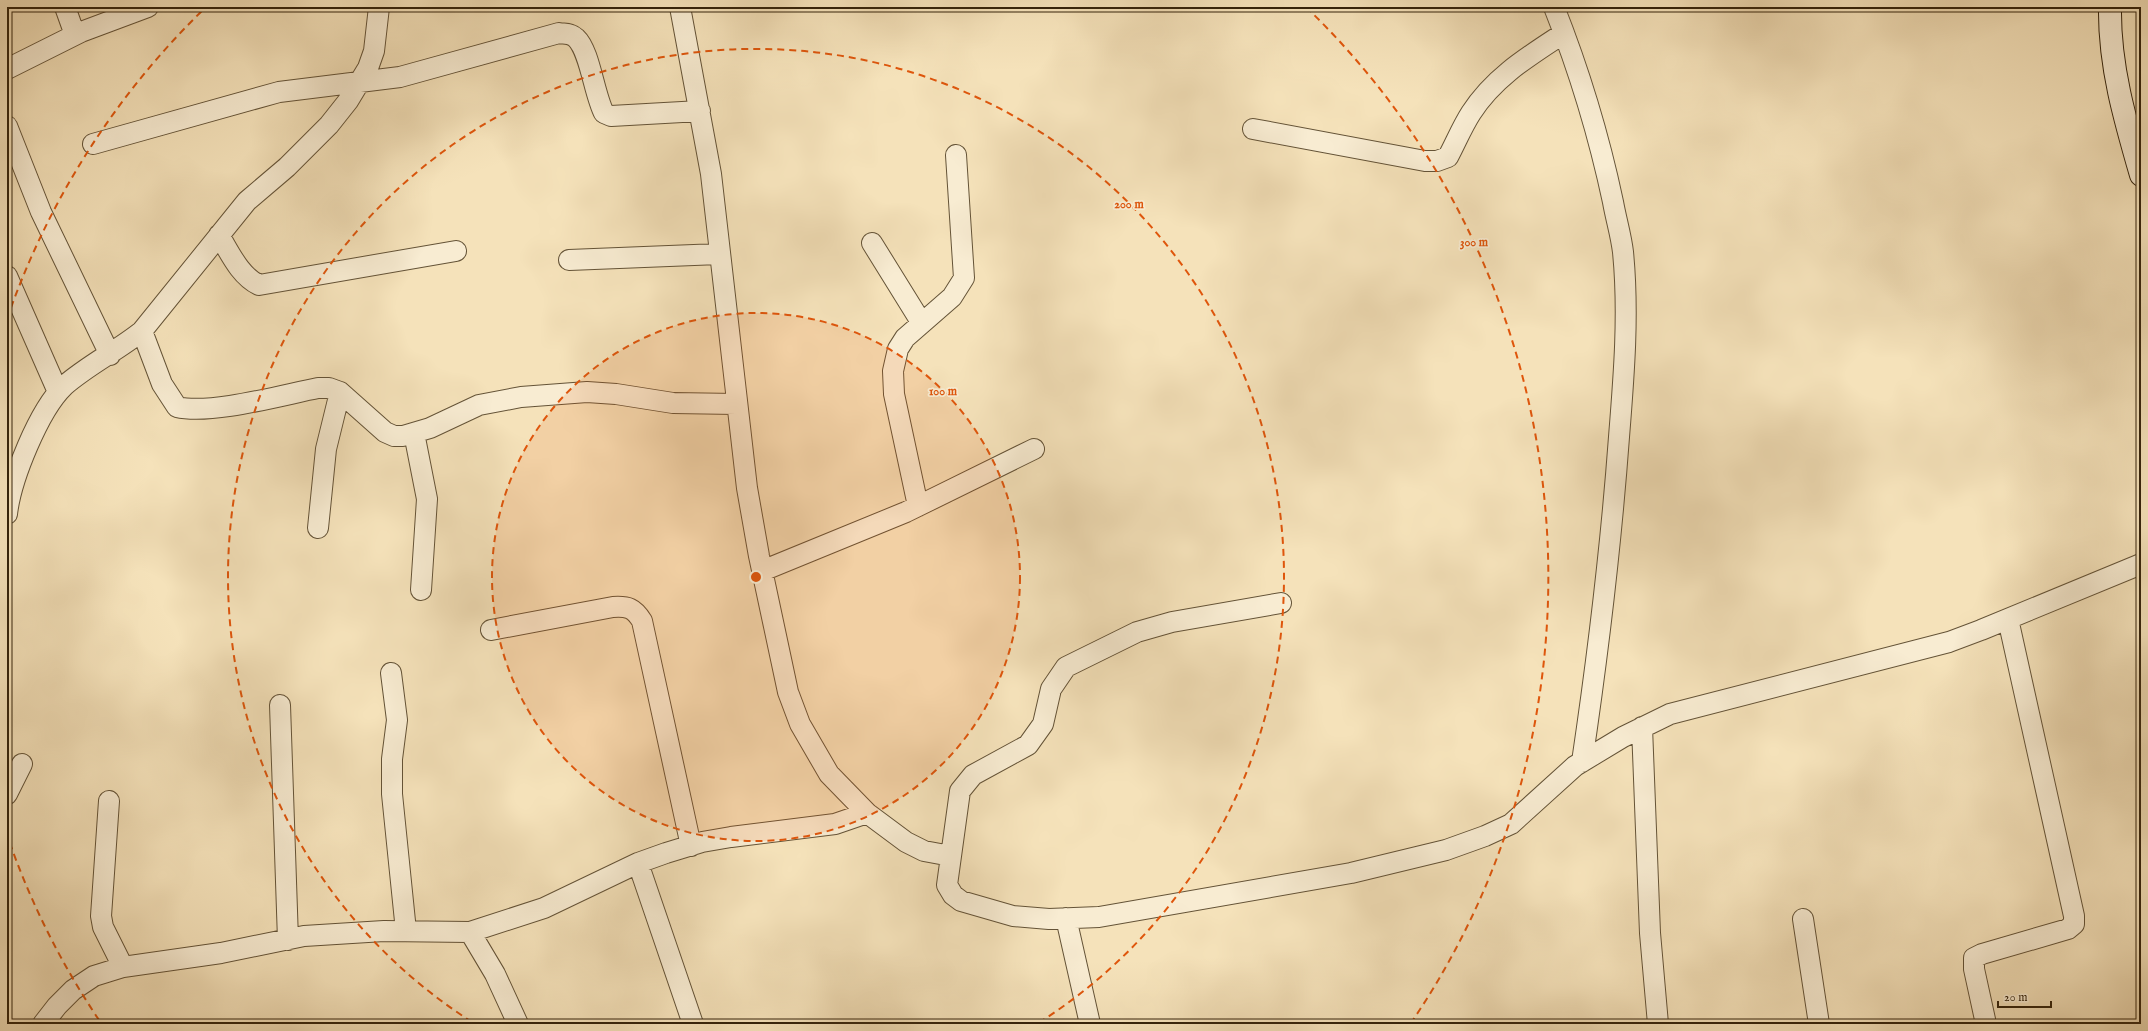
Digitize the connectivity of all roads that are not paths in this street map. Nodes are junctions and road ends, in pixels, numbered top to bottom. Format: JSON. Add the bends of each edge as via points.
{"nodes":[{"id":1,"x":65,"y":7,"type":"edge"},
{"id":2,"x":148,"y":7,"type":"edge"},
{"id":3,"x":379,"y":7,"type":"edge"},
{"id":4,"x":680,"y":7,"type":"edge"},
{"id":5,"x":1554,"y":7,"type":"edge"},
{"id":6,"x":2110,"y":7,"type":"edge"},
{"id":7,"x":1564,"y":33,"type":"junction"},
{"id":8,"x":75,"y":36,"type":"junction"},
{"id":9,"x":7,"y":69,"type":"edge"},
{"id":10,"x":359,"y":83,"type":"junction"},
{"id":11,"x":700,"y":111,"type":"junction"},
{"id":12,"x":7,"y":126,"type":"edge"},
{"id":13,"x":1253,"y":129,"type":"dead end"},
{"id":14,"x":93,"y":144,"type":"dead end"},
{"id":15,"x":956,"y":155,"type":"dead end"},
{"id":16,"x":2141,"y":175,"type":"edge"},
{"id":17,"x":219,"y":235,"type":"junction"},
{"id":18,"x":872,"y":243,"type":"dead end"},
{"id":19,"x":456,"y":251,"type":"dead end"},
{"id":20,"x":719,"y":254,"type":"junction"},
{"id":21,"x":568,"y":260,"type":"dead end"},
{"id":22,"x":7,"y":276,"type":"edge"},
{"id":23,"x":921,"y":322,"type":"junction"},
{"id":24,"x":142,"y":331,"type":"junction"},
{"id":25,"x":110,"y":355,"type":"junction"},
{"id":26,"x":58,"y":392,"type":"junction"},
{"id":27,"x":340,"y":392,"type":"junction"},
{"id":28,"x":736,"y":404,"type":"junction"},
{"id":29,"x":414,"y":433,"type":"junction"},
{"id":30,"x":1034,"y":449,"type":"dead end"},
{"id":31,"x":10,"y":484,"type":"edge"},
{"id":32,"x":918,"y":506,"type":"junction"},
{"id":33,"x":7,"y":514,"type":"edge"},
{"id":34,"x":318,"y":528,"type":"dead end"},
{"id":35,"x":2141,"y":564,"type":"edge"},
{"id":36,"x":762,"y":571,"type":"junction"},
{"id":37,"x":421,"y":590,"type":"dead end"},
{"id":38,"x":1282,"y":603,"type":"dead end"},
{"id":39,"x":2008,"y":619,"type":"junction"},
{"id":40,"x":491,"y":630,"type":"dead end"},
{"id":41,"x":391,"y":673,"type":"dead end"},
{"id":42,"x":280,"y":705,"type":"dead end"},
{"id":43,"x":1642,"y":727,"type":"junction"},
{"id":44,"x":1582,"y":762,"type":"junction"},
{"id":45,"x":22,"y":764,"type":"dead end"},
{"id":46,"x":7,"y":794,"type":"edge"},
{"id":47,"x":109,"y":801,"type":"dead end"},
{"id":48,"x":867,"y":813,"type":"junction"},
{"id":49,"x":691,"y":846,"type":"junction"},
{"id":50,"x":951,"y":856,"type":"junction"},
{"id":51,"x":638,"y":863,"type":"junction"},
{"id":52,"x":1066,"y":918,"type":"junction"},
{"id":53,"x":1803,"y":919,"type":"dead end"},
{"id":54,"x":406,"y":931,"type":"junction"},
{"id":55,"x":470,"y":932,"type":"junction"},
{"id":56,"x":288,"y":940,"type":"junction"},
{"id":57,"x":123,"y":967,"type":"junction"},
{"id":58,"x":43,"y":1024,"type":"edge"},
{"id":59,"x":518,"y":1024,"type":"edge"},
{"id":60,"x":693,"y":1024,"type":"edge"},
{"id":61,"x":1090,"y":1024,"type":"edge"},
{"id":62,"x":1658,"y":1024,"type":"edge"},
{"id":63,"x":1819,"y":1024,"type":"edge"},
{"id":64,"x":1986,"y":1024,"type":"edge"}],
"edges":[{"from":1,"to":8,"type":"street"},
{"from":2,"to":8,"type":"street"},
{"from":3,"to":10,"type":"street","via":[[374,51]]},
{"from":4,"to":11,"type":"street"},
{"from":5,"to":7,"type":"street"},
{"from":6,"to":16,"type":"street","via":[[2109,33],[2122,108]]},
{"from":7,"to":13,"type":"street","via":[[1514,66],[1496,82],[1471,113],[1448,157],[1436,161],[1417,160]]},
{"from":7,"to":44,"type":"street","via":[[1607,174],[1623,250],[1626,294],[1624,365],[1613,519]]},
{"from":8,"to":9,"type":"street"},
{"from":10,"to":11,"type":"street","via":[[400,77],[558,33],[570,34],[576,38],[583,50],[604,113],[610,116]]},
{"from":10,"to":14,"type":"street","via":[[279,92]]},
{"from":10,"to":17,"type":"street","via":[[328,125],[287,167],[247,201]]},
{"from":11,"to":20,"type":"street","via":[[711,174]]},
{"from":12,"to":25,"type":"street","via":[[41,212]]},
{"from":15,"to":23,"type":"street","via":[[964,278],[952,297]]},
{"from":17,"to":19,"type":"street","via":[[243,273],[252,282],[260,285]]},
{"from":17,"to":24,"type":"street"},
{"from":18,"to":23,"type":"street"},
{"from":20,"to":21,"type":"street"},
{"from":20,"to":28,"type":"street"},
{"from":22,"to":26,"type":"street"},
{"from":23,"to":32,"type":"street","via":[[901,343],[893,371],[894,394]]},
{"from":24,"to":25,"type":"street"},
{"from":24,"to":27,"type":"street","via":[[162,384],[177,407],[188,410],[225,406],[318,388]]},
{"from":25,"to":26,"type":"street","via":[[76,376]]},
{"from":26,"to":31,"type":"street","via":[[41,418]]},
{"from":27,"to":29,"type":"street","via":[[385,432],[394,436]]},
{"from":27,"to":34,"type":"street","via":[[326,449]]},
{"from":28,"to":29,"type":"street","via":[[673,403],[587,392],[521,397],[479,405]]},
{"from":28,"to":36,"type":"street","via":[[747,488]]},
{"from":29,"to":37,"type":"street","via":[[427,499]]},
{"from":30,"to":32,"type":"street"},
{"from":31,"to":33,"type":"street"},
{"from":32,"to":36,"type":"street"},
{"from":35,"to":39,"type":"street"},
{"from":36,"to":48,"type":"street","via":[[788,692],[800,724],[829,774]]},
{"from":38,"to":50,"type":"street","via":[[1172,622],[1137,632],[1066,667],[1051,689],[1043,724],[1028,745],[973,775],[960,791]]},
{"from":39,"to":43,"type":"street","via":[[1922,650],[1670,714]]},
{"from":39,"to":64,"type":"street","via":[[2074,924],[2068,929],[1974,958]]},
{"from":40,"to":49,"type":"street","via":[[626,606],[635,611],[642,621]]},
{"from":41,"to":54,"type":"street","via":[[397,720],[392,759],[392,794]]},
{"from":42,"to":56,"type":"street"},
{"from":43,"to":44,"type":"street"},
{"from":43,"to":62,"type":"street","via":[[1650,933]]},
{"from":44,"to":52,"type":"street","via":[[1548,789],[1511,824],[1446,850],[1351,873],[1149,910],[1099,917]]},
{"from":45,"to":46,"type":"street"},
{"from":47,"to":57,"type":"street","via":[[101,916],[103,927]]},
{"from":48,"to":49,"type":"street","via":[[834,824],[732,837]]},
{"from":48,"to":50,"type":"street","via":[[906,842],[924,851]]},
{"from":49,"to":51,"type":"street"},
{"from":50,"to":52,"type":"street","via":[[947,885],[953,895],[961,901],[1013,916]]},
{"from":51,"to":55,"type":"street","via":[[544,908]]},
{"from":51,"to":60,"type":"street"},
{"from":52,"to":61,"type":"street"},
{"from":53,"to":63,"type":"street"},
{"from":54,"to":55,"type":"street"},
{"from":54,"to":56,"type":"street","via":[[347,932]]},
{"from":55,"to":59,"type":"street","via":[[495,974]]},
{"from":56,"to":57,"type":"street"},
{"from":57,"to":58,"type":"street","via":[[94,976],[72,990]]}]}
